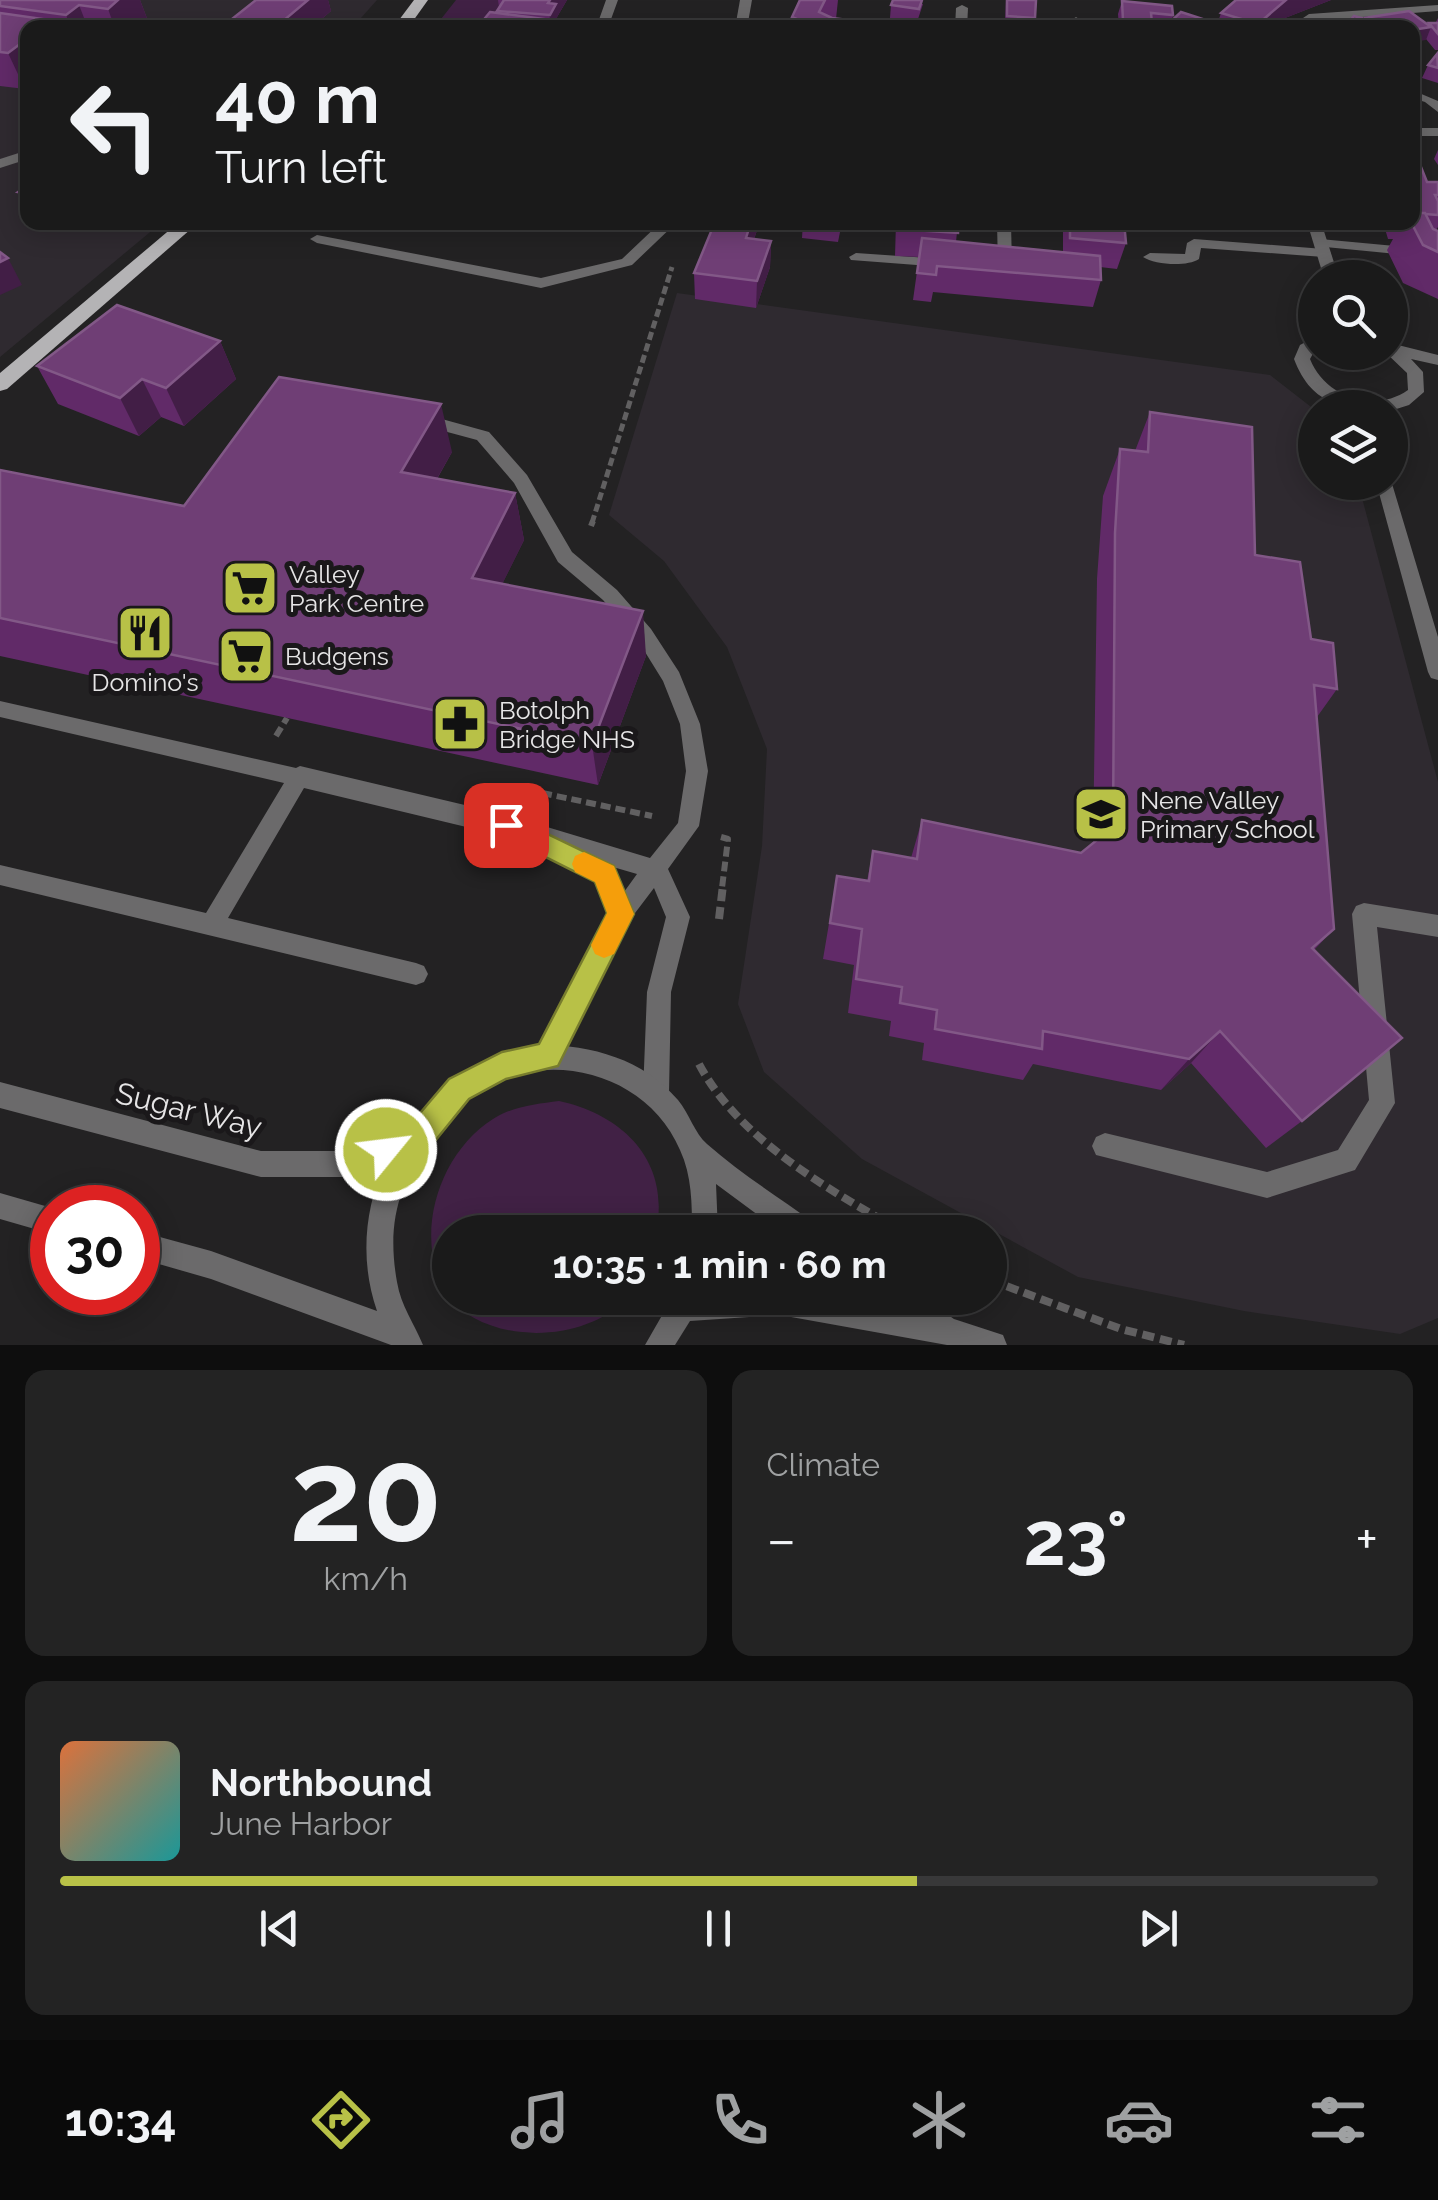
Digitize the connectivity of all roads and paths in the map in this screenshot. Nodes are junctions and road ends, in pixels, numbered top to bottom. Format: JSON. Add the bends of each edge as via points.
{"nodes":[{"id":1,"x":962,"y":8,"type":"dead end"},
{"id":2,"x":1438,"y":8,"type":"edge"},
{"id":3,"x":961,"y":20,"type":"edge"},
{"id":4,"x":1306,"y":20,"type":"edge"},
{"id":5,"x":181,"y":230,"type":"edge"},
{"id":6,"x":664,"y":230,"type":"edge"},
{"id":7,"x":669,"y":230,"type":"edge"},
{"id":8,"x":1006,"y":230,"type":"edge"},
{"id":9,"x":1316,"y":230,"type":"edge"},
{"id":10,"x":317,"y":240,"type":"dead end"},
{"id":11,"x":1322,"y":248,"type":"junction"},
{"id":12,"x":1438,"y":254,"type":"edge"},
{"id":13,"x":1150,"y":256,"type":"dead end"},
{"id":14,"x":856,"y":257,"type":"dead end"},
{"id":15,"x":1326,"y":260,"type":"edge"},
{"id":16,"x":968,"y":265,"type":"edge"},
{"id":17,"x":987,"y":266,"type":"edge"},
{"id":18,"x":1408,"y":353,"type":"edge"},
{"id":19,"x":1438,"y":360,"type":"edge"},
{"id":20,"x":1408,"y":361,"type":"edge"},
{"id":21,"x":1304,"y":370,"type":"edge"},
{"id":22,"x":1438,"y":378,"type":"edge"},
{"id":23,"x":1418,"y":383,"type":"junction"},
{"id":24,"x":0,"y":384,"type":"edge"},
{"id":25,"x":1323,"y":390,"type":"edge"},
{"id":26,"x":1408,"y":399,"type":"edge"},
{"id":27,"x":407,"y":415,"type":"edge"},
{"id":28,"x":1390,"y":500,"type":"edge"},
{"id":29,"x":601,"y":537,"type":"dead end"},
{"id":30,"x":1438,"y":672,"type":"edge"},
{"id":31,"x":0,"y":709,"type":"edge"},
{"id":32,"x":300,"y":776,"type":"junction"},
{"id":33,"x":728,"y":820,"type":"dead end"},
{"id":34,"x":506,"y":825,"type":"junction"},
{"id":35,"x":728,"y":839,"type":"dead end"},
{"id":36,"x":657,"y":870,"type":"junction"},
{"id":37,"x":0,"y":874,"type":"edge"},
{"id":38,"x":621,"y":914,"type":"junction"},
{"id":39,"x":212,"y":924,"type":"junction"},
{"id":40,"x":1438,"y":926,"type":"edge"},
{"id":41,"x":416,"y":974,"type":"dead end"},
{"id":42,"x":548,"y":1056,"type":"junction"},
{"id":43,"x":656,"y":1093,"type":"junction"},
{"id":44,"x":0,"y":1095,"type":"edge"},
{"id":45,"x":420,"y":1135,"type":"junction"},
{"id":46,"x":1104,"y":1146,"type":"dead end"},
{"id":47,"x":696,"y":1152,"type":"junction"},
{"id":48,"x":0,"y":1206,"type":"edge"},
{"id":49,"x":30,"y":1215,"type":"edge"},
{"id":50,"x":706,"y":1215,"type":"edge"},
{"id":51,"x":780,"y":1215,"type":"edge"},
{"id":52,"x":160,"y":1250,"type":"edge"},
{"id":53,"x":1007,"y":1286,"type":"edge"},
{"id":54,"x":678,"y":1315,"type":"edge"},
{"id":55,"x":855,"y":1315,"type":"edge"},
{"id":56,"x":924,"y":1315,"type":"edge"},
{"id":57,"x":948,"y":1331,"type":"junction"},
{"id":58,"x":404,"y":1339,"type":"edge"},
{"id":59,"x":659,"y":1345,"type":"edge"},
{"id":60,"x":993,"y":1345,"type":"edge"},
{"id":61,"x":1184,"y":1345,"type":"edge"}],
"edges":[{"from":1,"to":3,"type":"street"},
{"from":2,"to":4,"type":"street"},
{"from":5,"to":24,"type":"main road"},
{"from":6,"to":10,"type":"street","via":[[627,262],[541,282]]},
{"from":7,"to":29,"type":"path","via":[[672,266],[590,524]]},
{"from":8,"to":17,"type":"street","via":[[1014,268]]},
{"from":9,"to":11,"type":"street"},
{"from":11,"to":12,"type":"street"},
{"from":11,"to":13,"type":"street","via":[[1194,243],[1192,259]]},
{"from":11,"to":15,"type":"street"},
{"from":14,"to":16,"type":"street"},
{"from":18,"to":19,"type":"street"},
{"from":20,"to":23,"type":"street"},
{"from":21,"to":25,"type":"street"},
{"from":22,"to":23,"type":"street"},
{"from":23,"to":26,"type":"street"},
{"from":27,"to":36,"type":"street","via":[[484,436],[520,480],[565,557],[610,595],[672,678],[690,724],[697,771],[688,826]]},
{"from":28,"to":30,"type":"street"},
{"from":31,"to":32,"type":"street"},
{"from":32,"to":34,"type":"street"},
{"from":32,"to":39,"type":"street"},
{"from":33,"to":35,"type":"path"},
{"from":34,"to":36,"type":"street"},
{"from":34,"to":38,"type":"street","via":[[605,874]]},
{"from":36,"to":38,"type":"street"},
{"from":36,"to":43,"type":"street","via":[[678,917],[659,992]]},
{"from":37,"to":39,"type":"street"},
{"from":38,"to":42,"type":"street"},
{"from":39,"to":41,"type":"street"},
{"from":40,"to":46,"type":"street","via":[[1364,914],[1382,1103],[1346,1160],[1266,1185]]},
{"from":42,"to":43,"type":"street","via":[[586,1058],[623,1070]]},
{"from":42,"to":45,"type":"street","via":[[502,1066],[459,1089]]},
{"from":43,"to":47,"type":"street"},
{"from":44,"to":45,"type":"street","name":"Sugar Way","via":[[260,1164],[351,1164]]},
{"from":45,"to":58,"type":"street","via":[[392,1176],[378,1236],[385,1297]]},
{"from":47,"to":50,"type":"street"},
{"from":47,"to":51,"type":"street"},
{"from":48,"to":49,"type":"street"},
{"from":52,"to":58,"type":"street"},
{"from":53,"to":61,"type":"path"},
{"from":54,"to":59,"type":"street"},
{"from":55,"to":57,"type":"street"},
{"from":56,"to":57,"type":"street"},
{"from":57,"to":60,"type":"street"}]}
